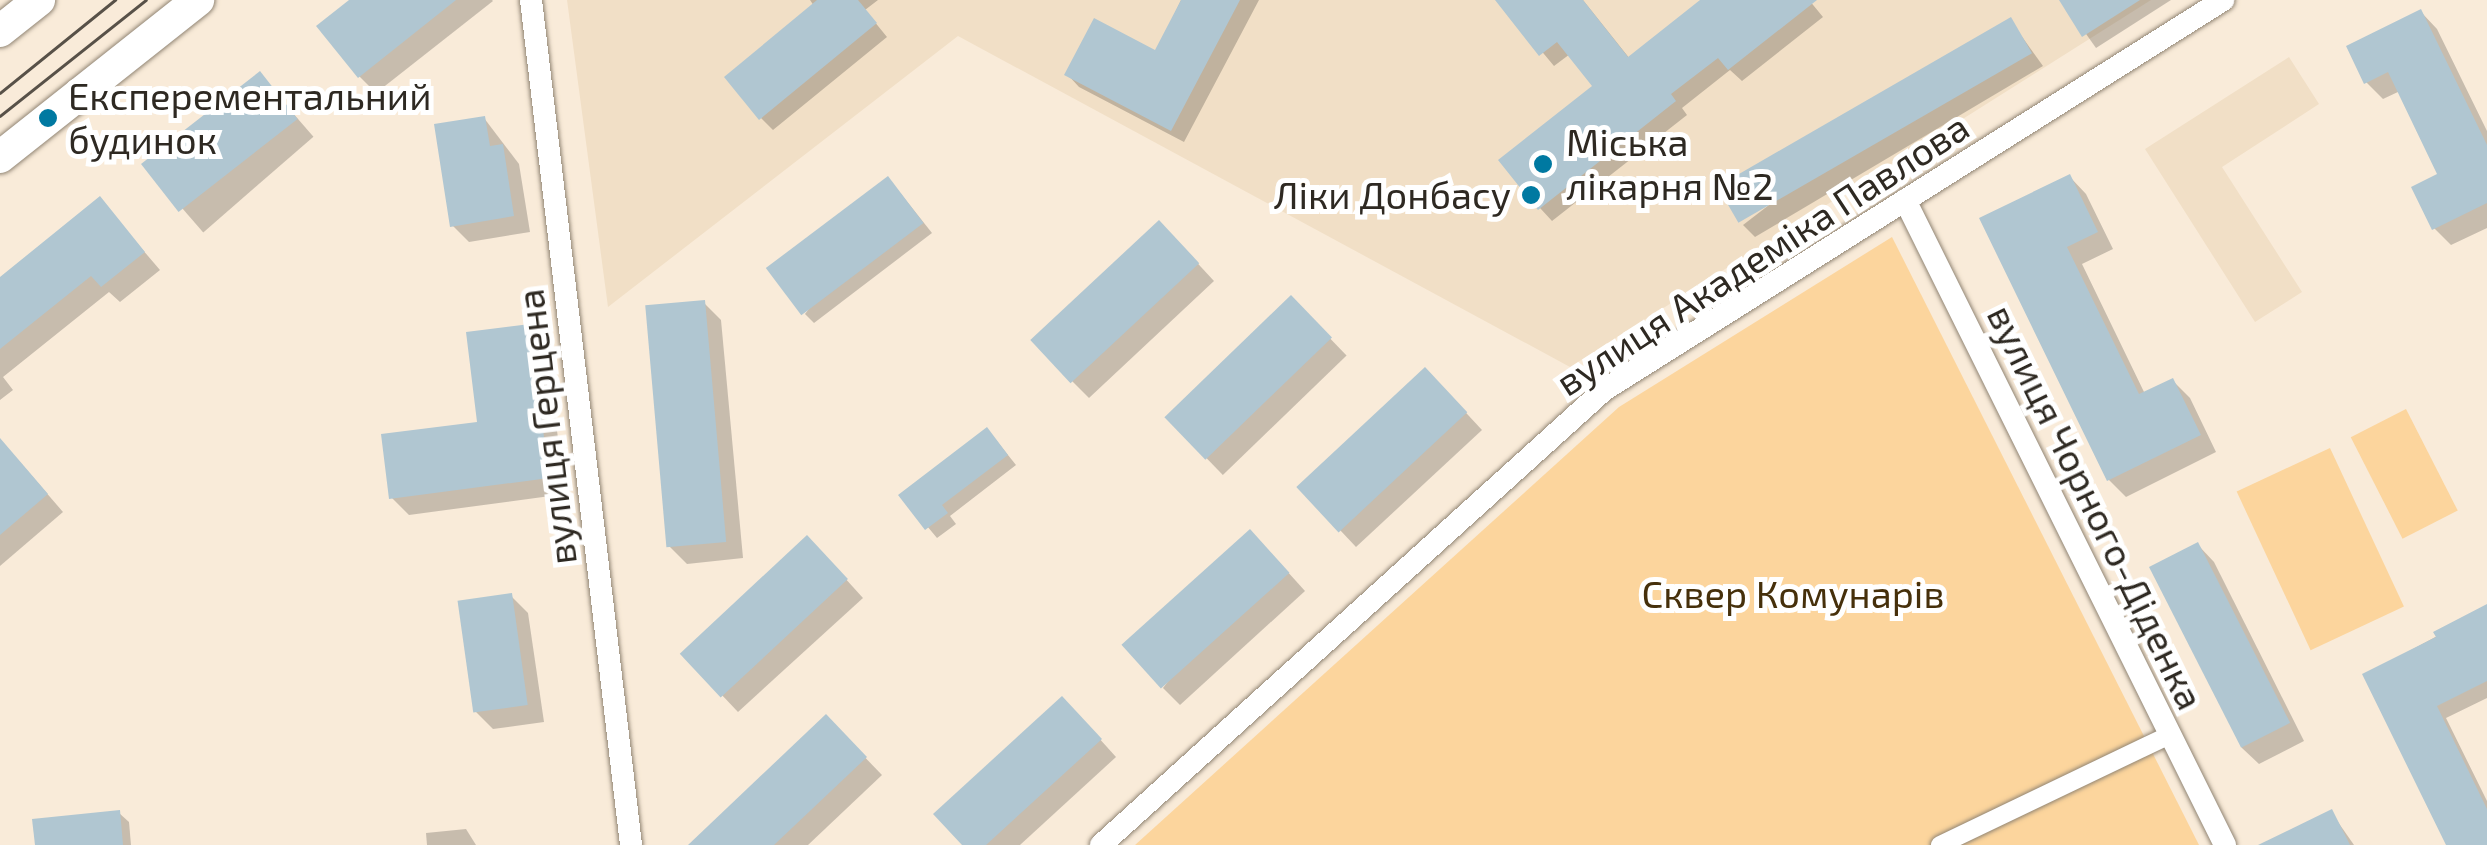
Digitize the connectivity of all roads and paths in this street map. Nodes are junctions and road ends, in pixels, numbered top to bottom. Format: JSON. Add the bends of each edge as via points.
{"nodes":[{"id":1,"x":39,"y":0,"type":"edge"},
{"id":2,"x":198,"y":0,"type":"edge"},
{"id":3,"x":531,"y":0,"type":"edge"},
{"id":4,"x":2223,"y":0,"type":"edge"},
{"id":5,"x":0,"y":31,"type":"edge"},
{"id":6,"x":0,"y":156,"type":"edge"},
{"id":7,"x":1905,"y":200,"type":"junction"},
{"id":8,"x":2170,"y":735,"type":"junction"},
{"id":9,"x":630,"y":845,"type":"edge"},
{"id":10,"x":1101,"y":845,"type":"edge"},
{"id":11,"x":1940,"y":845,"type":"edge"},
{"id":12,"x":2225,"y":845,"type":"edge"}],
"edges":[{"from":1,"to":5,"type":"main road"},
{"from":2,"to":6,"type":"main road"},
{"from":3,"to":9,"type":"street","name":"вулиця Герцена"},
{"from":4,"to":7,"type":"street","name":"вулиця Академіка Павлова"},
{"from":7,"to":8,"type":"street","name":"вулиця Чорного-Діденка"},
{"from":7,"to":10,"type":"street","name":"вулиця Академіка Павлова","via":[[1604,390]]},
{"from":8,"to":11,"type":"street"},
{"from":8,"to":12,"type":"street","name":"вулиця Чорного-Діденка"}]}
